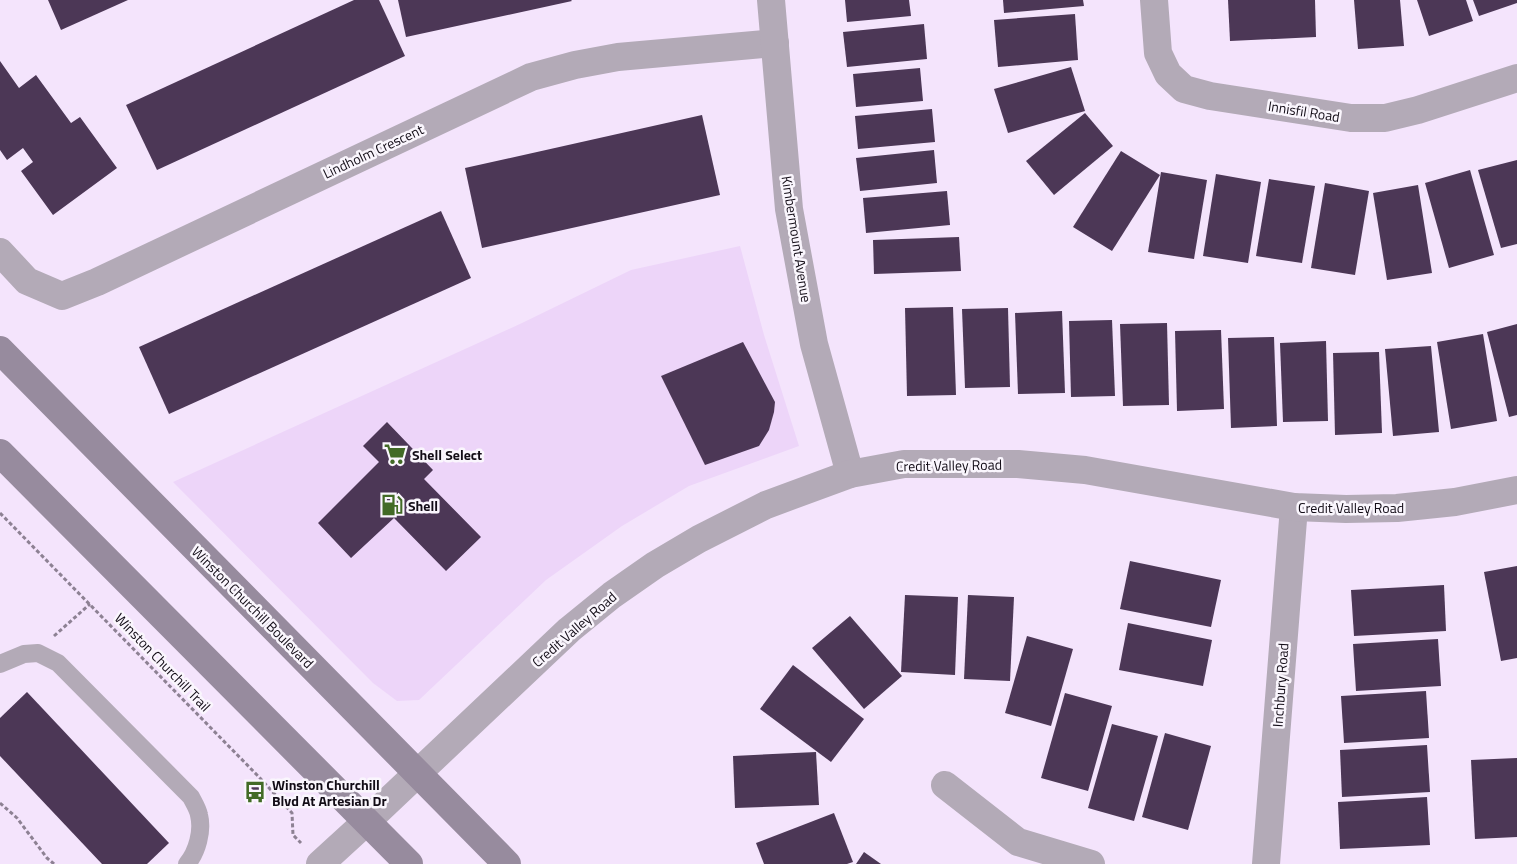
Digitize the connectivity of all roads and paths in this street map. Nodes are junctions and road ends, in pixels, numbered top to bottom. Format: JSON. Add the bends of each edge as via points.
{"nodes":[{"id":1,"x":772,"y":0,"type":"edge"},
{"id":2,"x":1154,"y":0,"type":"edge"},
{"id":3,"x":775,"y":43,"type":"junction"},
{"id":4,"x":1517,"y":78,"type":"edge"},
{"id":5,"x":0,"y":252,"type":"edge"},
{"id":6,"x":0,"y":350,"type":"edge"},
{"id":7,"x":0,"y":454,"type":"edge"},
{"id":8,"x":850,"y":474,"type":"junction"},
{"id":9,"x":1517,"y":490,"type":"edge"},
{"id":10,"x":1294,"y":507,"type":"junction"},
{"id":11,"x":0,"y":513,"type":"edge"},
{"id":12,"x":90,"y":604,"type":"junction"},
{"id":13,"x":38,"y":653,"type":"junction"},
{"id":14,"x":0,"y":664,"type":"edge"},
{"id":15,"x":417,"y":774,"type":"junction"},
{"id":16,"x":945,"y":786,"type":"dead end"},
{"id":17,"x":0,"y":803,"type":"edge"},
{"id":18,"x":366,"y":822,"type":"junction"},
{"id":19,"x":293,"y":835,"type":"dead end"},
{"id":20,"x":54,"y":864,"type":"edge"},
{"id":21,"x":187,"y":864,"type":"edge"},
{"id":22,"x":320,"y":864,"type":"edge"},
{"id":23,"x":409,"y":864,"type":"edge"},
{"id":24,"x":507,"y":864,"type":"edge"},
{"id":25,"x":1091,"y":864,"type":"edge"},
{"id":26,"x":1266,"y":864,"type":"edge"}],
"edges":[{"from":1,"to":3,"type":"street","name":"Kimbermount Avenue"},
{"from":2,"to":4,"type":"street","name":"Innisfil Road","via":[[1158,53],[1168,74],[1184,89],[1210,96],[1351,118],[1386,118]]},
{"from":3,"to":5,"type":"street","name":"Lindholm Crescent","via":[[618,57],[531,77],[62,296],[27,281]]},
{"from":3,"to":8,"type":"street","name":"Kimbermount Avenue","via":[[789,209],[814,344]]},
{"from":6,"to":15,"type":"main road","name":"Winston Churchill Boulevard"},
{"from":7,"to":18,"type":"main road"},
{"from":8,"to":10,"type":"street","name":"Credit Valley Road","via":[[904,464],[1018,464],[1085,470]]},
{"from":8,"to":15,"type":"street","name":"Credit Valley Road","via":[[766,505],[654,565],[569,630]]},
{"from":9,"to":10,"type":"street","name":"Credit Valley Road","via":[[1455,502],[1397,508]]},
{"from":10,"to":26,"type":"street","name":"Inchbury Road"},
{"from":11,"to":12,"type":"path","name":"Winston Churchill Trail"},
{"from":12,"to":13,"type":"path"},
{"from":12,"to":19,"type":"path","name":"Winston Churchill Trail","via":[[292,813]]},
{"from":13,"to":14,"type":"lane","via":[[24,654]]},
{"from":13,"to":21,"type":"lane","via":[[58,663],[191,797],[199,815],[199,837],[193,857]]},
{"from":15,"to":18,"type":"street","name":"Credit Valley Road"},
{"from":15,"to":24,"type":"main road","name":"Winston Churchill Boulevard"},
{"from":16,"to":25,"type":"street","via":[[1018,842]]},
{"from":17,"to":20,"type":"path","via":[[17,818]]},
{"from":18,"to":22,"type":"street","name":"Credit Valley Road"},
{"from":18,"to":23,"type":"main road"}]}
